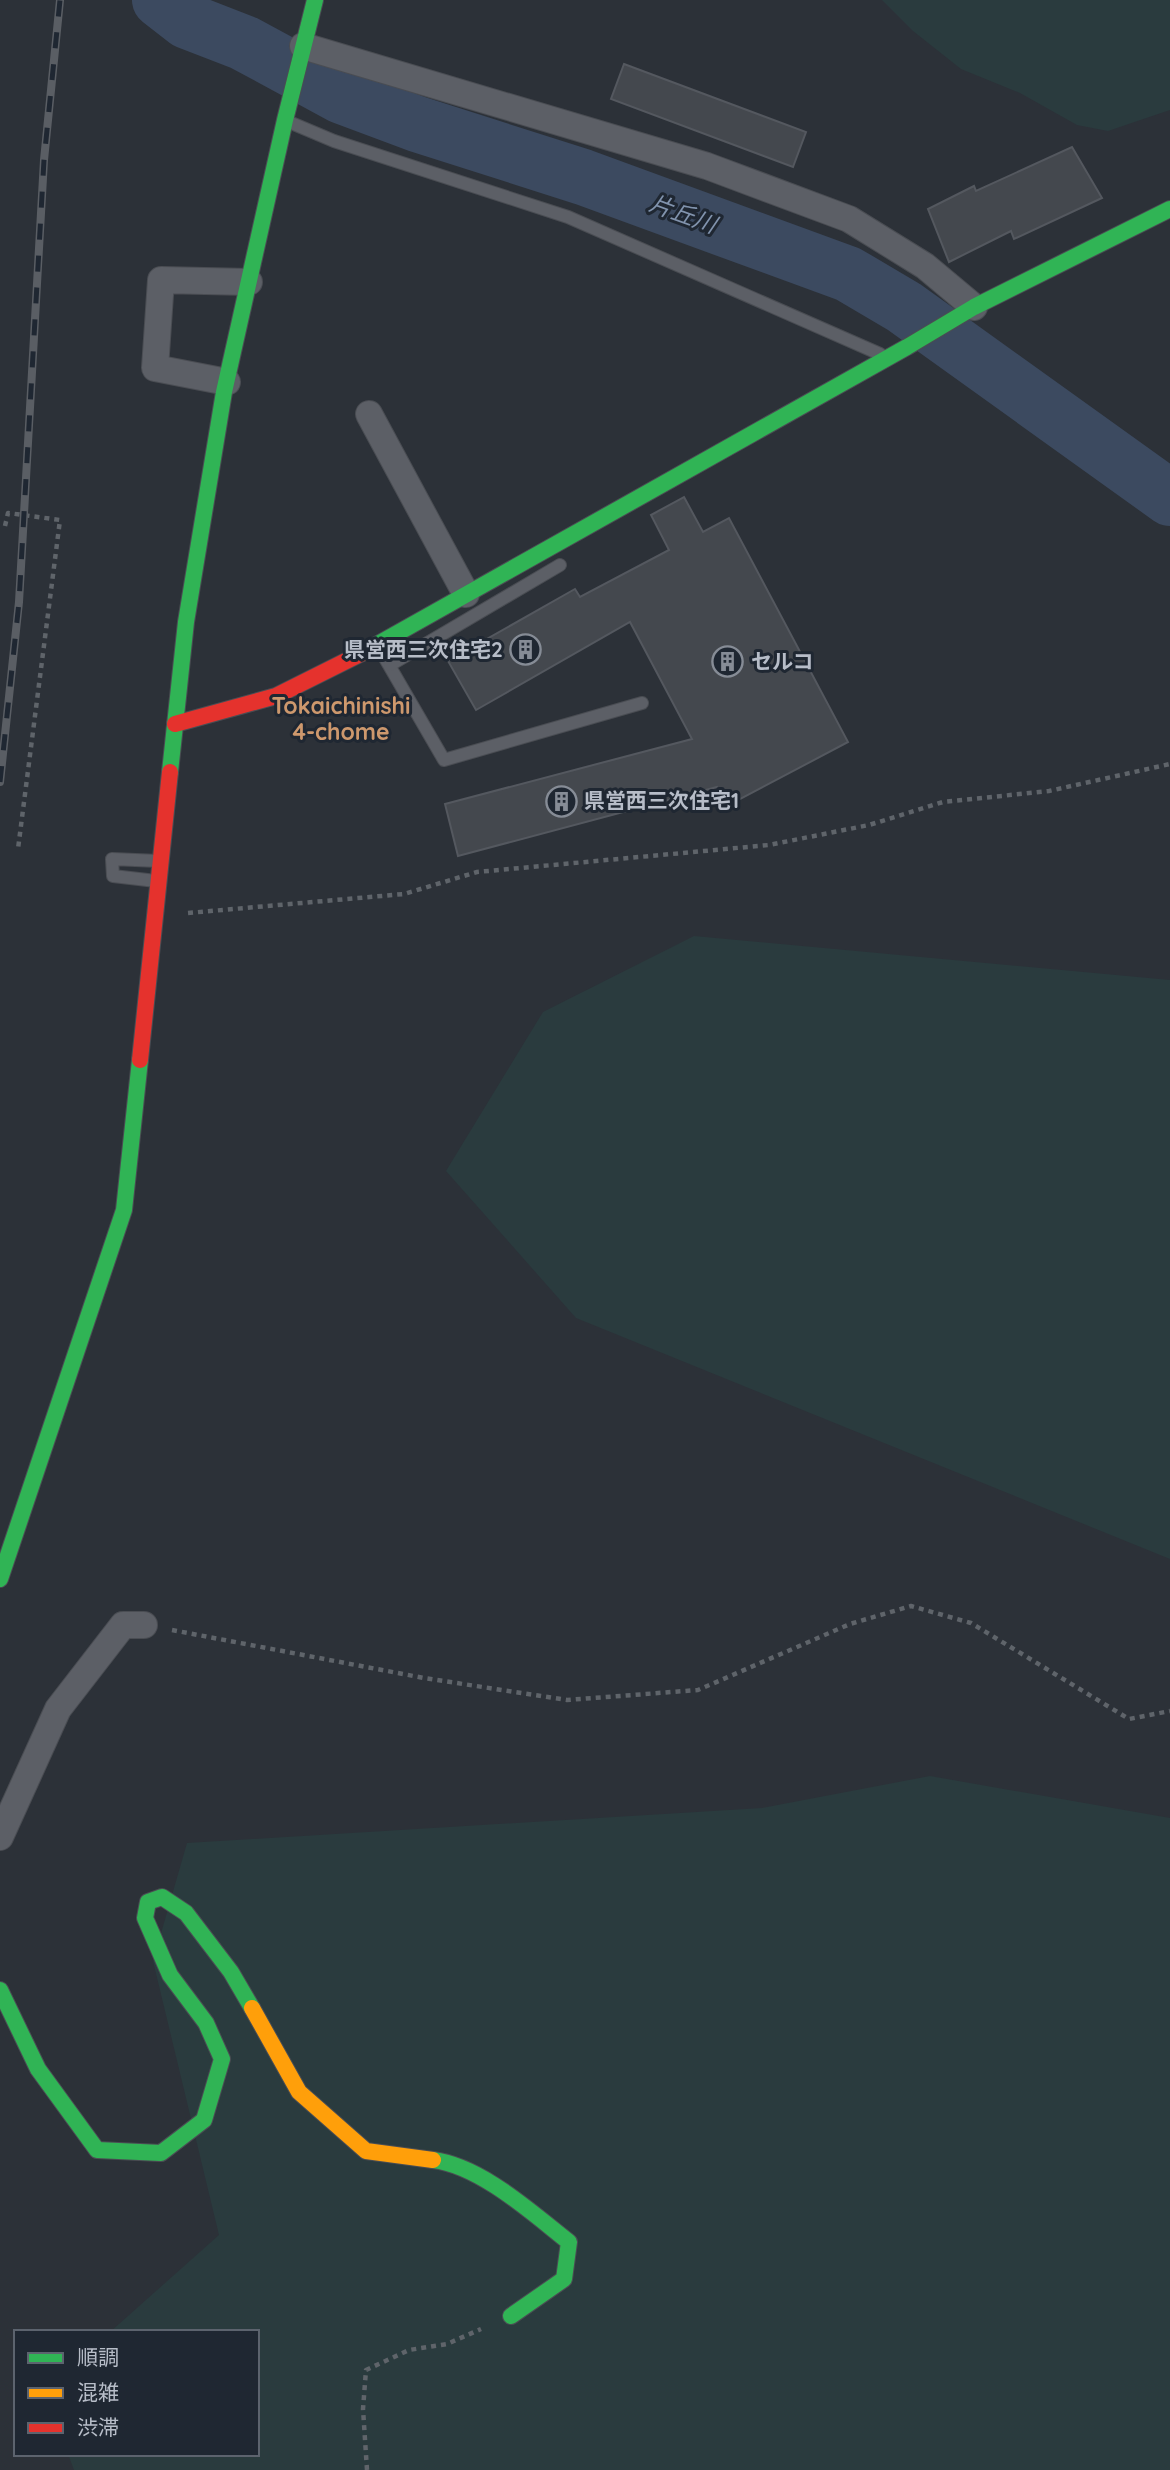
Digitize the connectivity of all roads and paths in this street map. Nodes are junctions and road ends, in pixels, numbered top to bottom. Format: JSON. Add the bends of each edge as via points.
{"nodes":[{"id":1,"x":315,"y":0,"type":"edge"},
{"id":2,"x":303,"y":46,"type":"junction"},
{"id":3,"x":285,"y":120,"type":"junction"},
{"id":4,"x":1170,"y":209,"type":"edge"},
{"id":5,"x":249,"y":282,"type":"junction"},
{"id":6,"x":966,"y":312,"type":"junction"},
{"id":7,"x":887,"y":357,"type":"junction"},
{"id":8,"x":227,"y":382,"type":"junction"},
{"id":9,"x":369,"y":414,"type":"dead end"},
{"id":10,"x":5,"y":526,"type":"dead end"},
{"id":11,"x":560,"y":565,"type":"dead end"},
{"id":12,"x":466,"y":594,"type":"junction"},
{"id":13,"x":377,"y":645,"type":"junction"},
{"id":14,"x":390,"y":665,"type":"junction"},
{"id":15,"x":642,"y":704,"type":"dead end"},
{"id":16,"x":175,"y":724,"type":"junction"},
{"id":17,"x":1170,"y":764,"type":"edge"},
{"id":18,"x":18,"y":849,"type":"dead end"},
{"id":19,"x":162,"y":861,"type":"junction"},
{"id":20,"x":159,"y":881,"type":"junction"},
{"id":21,"x":156,"y":916,"type":"junction"},
{"id":22,"x":0,"y":1579,"type":"edge"},
{"id":23,"x":144,"y":1625,"type":"joint"},
{"id":24,"x":1170,"y":1711,"type":"edge"},
{"id":25,"x":0,"y":1837,"type":"edge"},
{"id":26,"x":0,"y":1990,"type":"edge"},
{"id":27,"x":511,"y":2316,"type":"joint"},
{"id":28,"x":367,"y":2470,"type":"edge"}],
"edges":[{"from":1,"to":2,"type":"street"},
{"from":2,"to":3,"type":"street"},
{"from":2,"to":6,"type":"street","via":[[707,166],[849,219],[925,266]]},
{"from":3,"to":5,"type":"street"},
{"from":3,"to":7,"type":"lane","via":[[334,141],[568,216]]},
{"from":4,"to":6,"type":"street"},
{"from":5,"to":8,"type":"street"},
{"from":5,"to":8,"type":"street","via":[[161,280],[155,368]]},
{"from":6,"to":7,"type":"street"},
{"from":7,"to":12,"type":"street"},
{"from":8,"to":16,"type":"street","via":[[202,514]]},
{"from":9,"to":12,"type":"street"},
{"from":10,"to":18,"type":"path","via":[[8,513],[60,520]]},
{"from":11,"to":14,"type":"lane"},
{"from":12,"to":13,"type":"street"},
{"from":13,"to":14,"type":"lane"},
{"from":13,"to":16,"type":"street","via":[[276,696]]},
{"from":14,"to":15,"type":"lane","via":[[444,760]]},
{"from":16,"to":19,"type":"street"},
{"from":17,"to":21,"type":"path","via":[[1049,792],[943,802],[869,825],[769,845],[477,872],[404,894]]},
{"from":19,"to":20,"type":"street"},
{"from":19,"to":20,"type":"lane","via":[[112,859],[113,876]]},
{"from":20,"to":21,"type":"street"},
{"from":21,"to":22,"type":"street","via":[[124,1210]]},
{"from":23,"to":24,"type":"path","via":[[567,1700],[698,1690],[850,1624],[911,1606],[971,1623],[1129,1719]]},
{"from":23,"to":25,"type":"street","via":[[123,1625],[58,1709]]},
{"from":26,"to":27,"type":"street","via":[[38,2069],[97,2150],[160,2153],[204,2120],[222,2059],[206,2023],[170,1975],[145,1918],[148,1902],[162,1897],[186,1913],[231,1972],[299,2092],[366,2151],[450,2162],[507,2193],[569,2242],[564,2279]]},
{"from":27,"to":28,"type":"path","via":[[447,2344],[409,2350],[366,2370]]}]}
